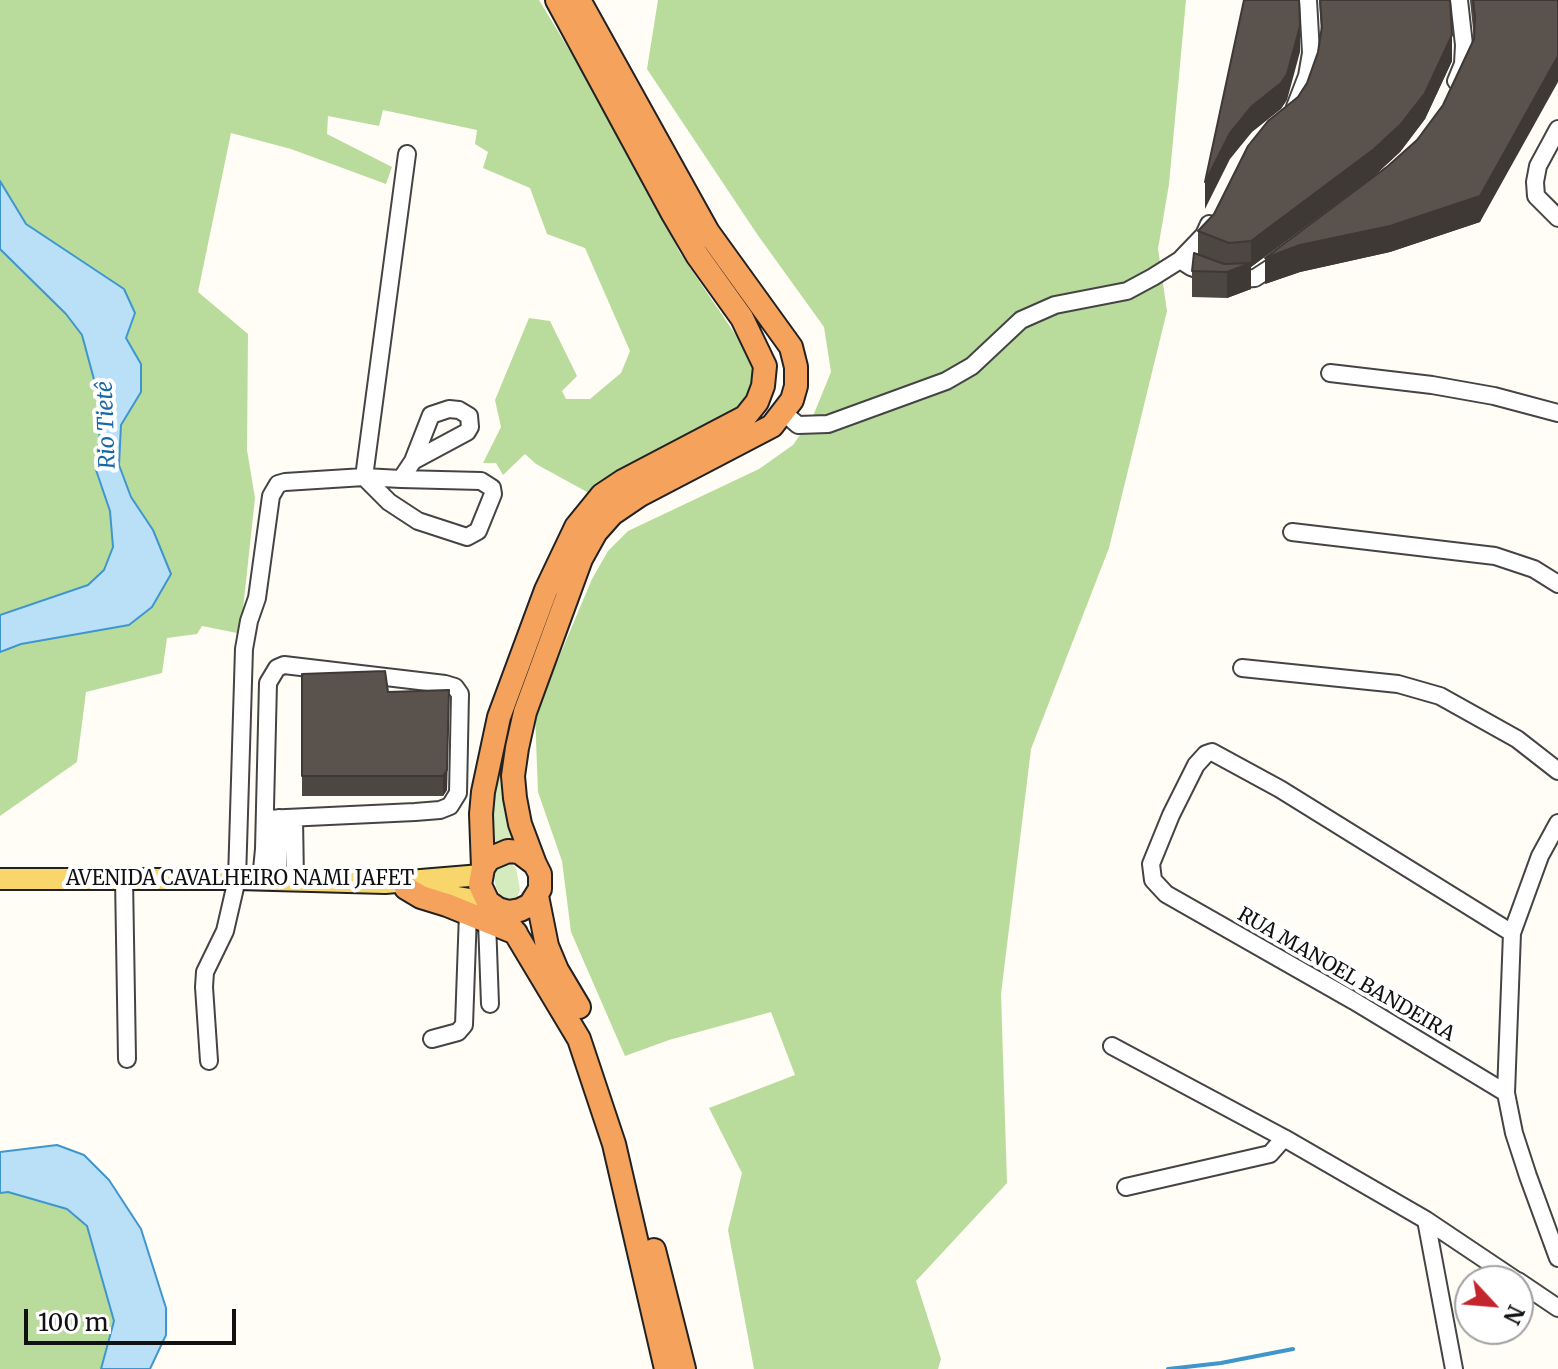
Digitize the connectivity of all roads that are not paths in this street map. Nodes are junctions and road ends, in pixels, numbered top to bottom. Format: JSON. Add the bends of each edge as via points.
{"nodes":[{"id":1,"x":557,"y":0,"type":"edge"},
{"id":2,"x":579,"y":0,"type":"edge"},
{"id":3,"x":1308,"y":0,"type":"edge"},
{"id":4,"x":1459,"y":0,"type":"edge"},
{"id":5,"x":1447,"y":98,"type":"edge"},
{"id":6,"x":1289,"y":117,"type":"edge"},
{"id":7,"x":1558,"y":129,"type":"edge"},
{"id":8,"x":407,"y":154,"type":"dead end"},
{"id":9,"x":1216,"y":210,"type":"edge"},
{"id":10,"x":1558,"y":218,"type":"edge"},
{"id":11,"x":1295,"y":250,"type":"edge"},
{"id":12,"x":1180,"y":260,"type":"junction"},
{"id":13,"x":1330,"y":373,"type":"dead end"},
{"id":14,"x":784,"y":413,"type":"junction"},
{"id":15,"x":1558,"y":413,"type":"edge"},
{"id":16,"x":413,"y":461,"type":"dead end"},
{"id":17,"x":364,"y":477,"type":"junction"},
{"id":18,"x":401,"y":479,"type":"junction"},
{"id":19,"x":1292,"y":532,"type":"dead end"},
{"id":20,"x":1558,"y":584,"type":"edge"},
{"id":21,"x":1242,"y":668,"type":"dead end"},
{"id":22,"x":1558,"y":771,"type":"edge"},
{"id":23,"x":279,"y":818,"type":"junction"},
{"id":24,"x":1558,"y":823,"type":"edge"},
{"id":25,"x":535,"y":864,"type":"junction"},
{"id":26,"x":482,"y":871,"type":"junction"},
{"id":27,"x":124,"y":878,"type":"junction"},
{"id":28,"x":0,"y":879,"type":"edge"},
{"id":29,"x":237,"y":879,"type":"junction"},
{"id":30,"x":278,"y":881,"type":"junction"},
{"id":31,"x":396,"y":886,"type":"junction"},
{"id":32,"x":537,"y":896,"type":"junction"},
{"id":33,"x":485,"y":911,"type":"junction"},
{"id":34,"x":1512,"y":933,"type":"junction"},
{"id":35,"x":490,"y":1004,"type":"dead end"},
{"id":36,"x":432,"y":1039,"type":"dead end"},
{"id":37,"x":1112,"y":1046,"type":"dead end"},
{"id":38,"x":127,"y":1059,"type":"dead end"},
{"id":39,"x":209,"y":1061,"type":"dead end"},
{"id":40,"x":1506,"y":1093,"type":"junction"},
{"id":41,"x":1284,"y":1138,"type":"junction"},
{"id":42,"x":1126,"y":1187,"type":"dead end"},
{"id":43,"x":1426,"y":1220,"type":"junction"},
{"id":44,"x":1558,"y":1258,"type":"edge"},
{"id":45,"x":1494,"y":1265,"type":"edge"},
{"id":46,"x":1534,"y":1292,"type":"edge"},
{"id":47,"x":1558,"y":1308,"type":"edge"},
{"id":48,"x":662,"y":1365,"type":"edge"},
{"id":49,"x":684,"y":1369,"type":"edge"},
{"id":50,"x":1454,"y":1369,"type":"edge"}],
"edges":[{"from":1,"to":26,"type":"highway","via":[[673,214],[742,318],[765,366],[757,402],[745,417],[623,481],[602,495],[576,527],[546,590],[499,717],[483,792]]},
{"from":2,"to":14,"type":"highway","via":[[708,232],[791,347],[796,386]]},
{"from":3,"to":6,"type":"street","via":[[1311,53],[1302,93]]},
{"from":4,"to":5,"type":"street","via":[[1463,64]]},
{"from":7,"to":10,"type":"street","via":[[1538,166],[1536,196]]},
{"from":8,"to":17,"type":"street"},
{"from":9,"to":12,"type":"street","via":[[1204,235]]},
{"from":11,"to":12,"type":"street","via":[[1255,278],[1237,280]]},
{"from":12,"to":14,"type":"street","via":[[1127,291],[1055,305],[1021,320],[972,366],[918,393],[828,424],[798,425]]},
{"from":13,"to":15,"type":"street","via":[[1432,385]]},
{"from":14,"to":25,"type":"highway","via":[[752,438],[612,514],[581,559],[517,748],[515,798]]},
{"from":16,"to":18,"type":"street"},
{"from":17,"to":18,"type":"street"},
{"from":17,"to":18,"type":"street","via":[[418,521],[467,537],[478,531],[493,494],[481,481]]},
{"from":17,"to":29,"type":"street","via":[[285,482],[271,496],[244,649]]},
{"from":19,"to":20,"type":"street","via":[[1495,556]]},
{"from":21,"to":22,"type":"street","via":[[1398,684],[1440,696],[1506,732]]},
{"from":23,"to":23,"type":"street","via":[[268,683],[277,668],[455,687],[460,694],[458,793],[450,806]]},
{"from":23,"to":30,"type":"street"},
{"from":23,"to":30,"type":"street"},
{"from":24,"to":34,"type":"street"},
{"from":25,"to":26,"type":"highway","via":[[508,851],[489,859]]},
{"from":25,"to":32,"type":"highway","via":[[541,881]]},
{"from":26,"to":31,"type":"main road","name":"AVENIDA CAVALHEIRO NAMI JAFET"},
{"from":26,"to":33,"type":"highway"},
{"from":27,"to":28,"type":"main road","name":"AVENIDA CAVALHEIRO NAMI JAFET"},
{"from":27,"to":29,"type":"main road","name":"AVENIDA CAVALHEIRO NAMI JAFET"},
{"from":27,"to":38,"type":"street"},
{"from":29,"to":30,"type":"main road","name":"AVENIDA CAVALHEIRO NAMI JAFET"},
{"from":29,"to":39,"type":"street","via":[[225,931],[205,972]]},
{"from":30,"to":31,"type":"main road","name":"AVENIDA CAVALHEIRO NAMI JAFET"},
{"from":31,"to":33,"type":"highway"},
{"from":32,"to":33,"type":"highway","via":[[520,910]]},
{"from":32,"to":49,"type":"highway","via":[[547,946],[592,1035],[612,1091]]},
{"from":33,"to":35,"type":"street"},
{"from":33,"to":36,"type":"street","via":[[464,1025],[458,1032]]},
{"from":33,"to":48,"type":"highway","via":[[516,934],[568,1018],[592,1075],[617,1159]]},
{"from":34,"to":40,"type":"street"},
{"from":34,"to":40,"type":"street","name":"RUA MANOEL BANDEIRA","via":[[1218,754],[1206,754],[1196,765],[1151,864],[1153,880],[1166,894]]},
{"from":37,"to":41,"type":"street"},
{"from":40,"to":44,"type":"street","via":[[1514,1133]]},
{"from":41,"to":42,"type":"street","via":[[1270,1154]]},
{"from":41,"to":43,"type":"street"},
{"from":43,"to":45,"type":"street"},
{"from":43,"to":50,"type":"street"},
{"from":46,"to":47,"type":"street"}]}
